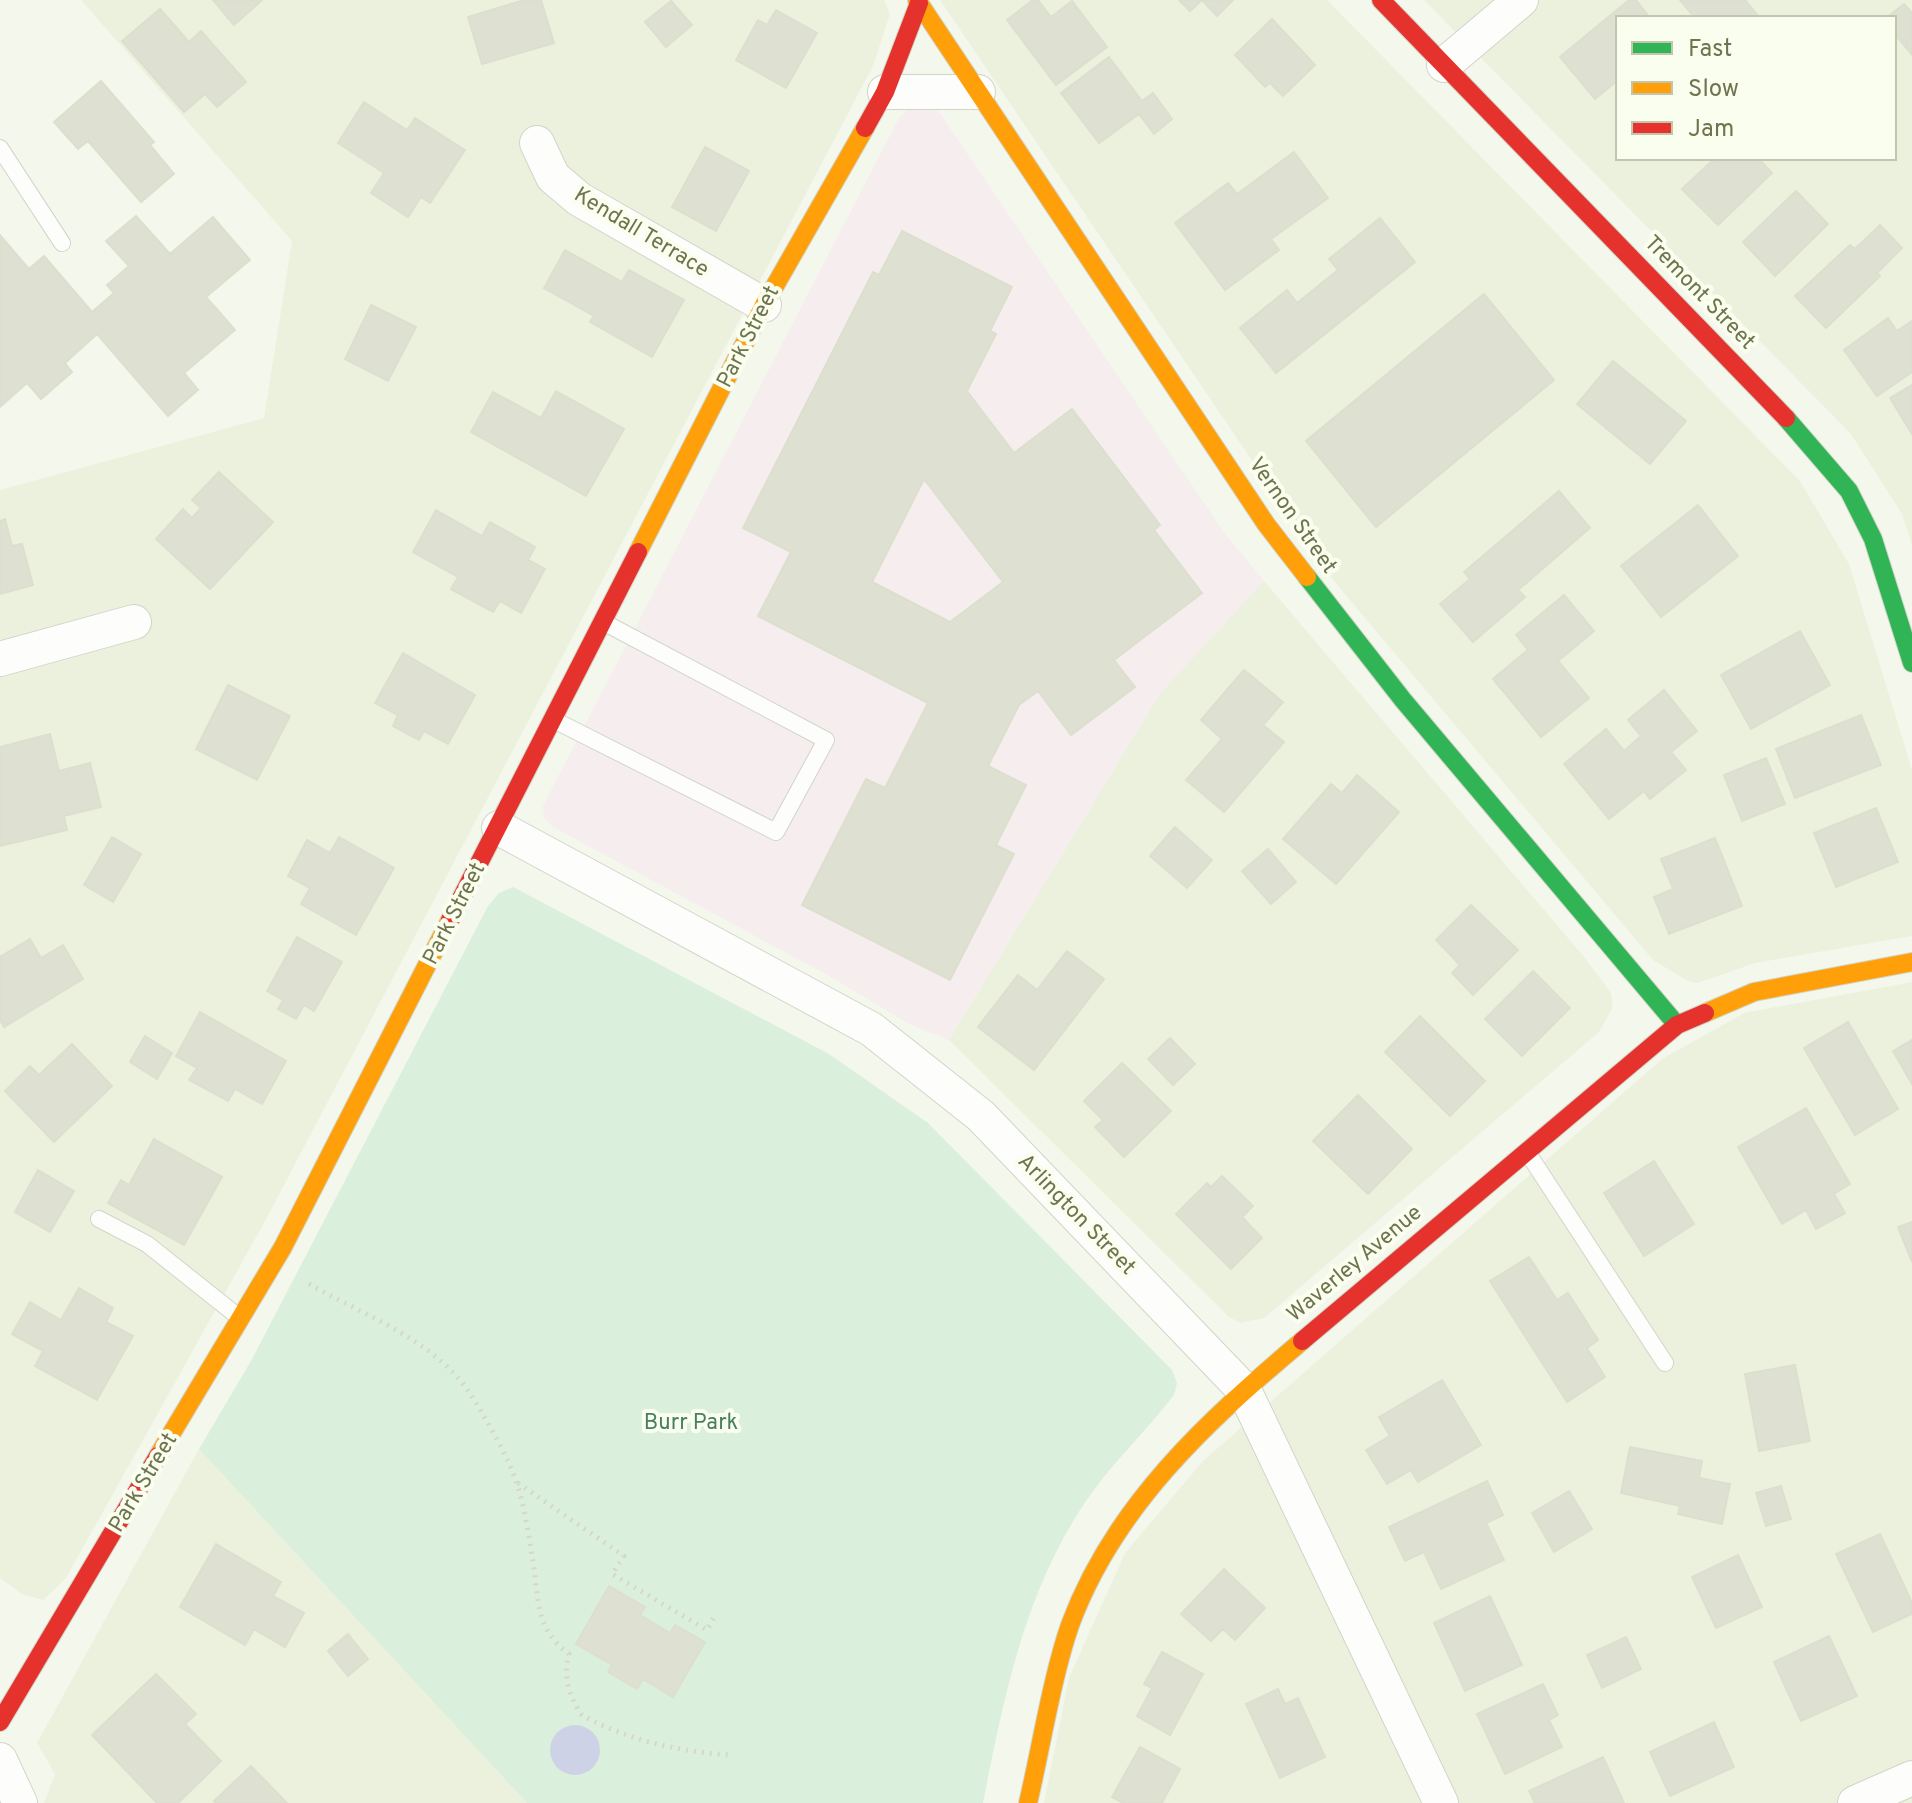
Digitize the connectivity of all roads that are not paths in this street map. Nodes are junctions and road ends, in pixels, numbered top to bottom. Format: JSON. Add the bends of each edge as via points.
{"nodes":[{"id":1,"x":1381,"y":0,"type":"edge"},
{"id":2,"x":1521,"y":0,"type":"edge"},
{"id":3,"x":918,"y":1,"type":"edge"},
{"id":4,"x":1444,"y":65,"type":"junction"},
{"id":5,"x":885,"y":92,"type":"junction"},
{"id":6,"x":978,"y":92,"type":"junction"},
{"id":7,"x":537,"y":143,"type":"dead end"},
{"id":8,"x":0,"y":148,"type":"edge"},
{"id":9,"x":62,"y":243,"type":"dead end"},
{"id":10,"x":764,"y":305,"type":"junction"},
{"id":11,"x":134,"y":622,"type":"dead end"},
{"id":12,"x":603,"y":622,"type":"junction"},
{"id":13,"x":0,"y":659,"type":"edge"},
{"id":14,"x":1912,"y":663,"type":"edge"},
{"id":15,"x":554,"y":720,"type":"junction"},
{"id":16,"x":499,"y":828,"type":"junction"},
{"id":17,"x":1912,"y":962,"type":"edge"},
{"id":18,"x":1677,"y":1025,"type":"junction"},
{"id":19,"x":1526,"y":1151,"type":"junction"},
{"id":20,"x":99,"y":1219,"type":"dead end"},
{"id":21,"x":242,"y":1319,"type":"junction"},
{"id":22,"x":1665,"y":1363,"type":"dead end"},
{"id":23,"x":1244,"y":1390,"type":"junction"},
{"id":24,"x":0,"y":1722,"type":"edge"},
{"id":25,"x":0,"y":1760,"type":"edge"},
{"id":26,"x":1912,"y":1778,"type":"edge"},
{"id":27,"x":17,"y":1802,"type":"edge"},
{"id":28,"x":1028,"y":1803,"type":"edge"},
{"id":29,"x":1441,"y":1803,"type":"edge"},
{"id":30,"x":1855,"y":1803,"type":"edge"}],
"edges":[{"from":1,"to":4,"type":"street","name":"Tremont Street"},
{"from":2,"to":4,"type":"street"},
{"from":3,"to":5,"type":"street","name":"Park Street"},
{"from":3,"to":6,"type":"street","name":"Vernon Street"},
{"from":4,"to":14,"type":"street","name":"Tremont Street","via":[[1803,435],[1849,491],[1873,539]]},
{"from":5,"to":6,"type":"street"},
{"from":5,"to":10,"type":"street","name":"Park Street"},
{"from":6,"to":18,"type":"street","name":"Vernon Street","via":[[1266,524],[1403,700]]},
{"from":7,"to":10,"type":"street","name":"Kendall Terrace","via":[[553,177],[579,199]]},
{"from":8,"to":9,"type":"lane"},
{"from":10,"to":12,"type":"street","name":"Park Street"},
{"from":11,"to":13,"type":"street"},
{"from":12,"to":15,"type":"street","name":"Park Street"},
{"from":12,"to":15,"type":"lane","via":[[826,740],[776,832]]},
{"from":15,"to":16,"type":"street","name":"Park Street"},
{"from":16,"to":21,"type":"street","name":"Park Street"},
{"from":16,"to":23,"type":"street","name":"Arlington Street","via":[[871,1029],[927,1070],[981,1116]]},
{"from":17,"to":18,"type":"street","name":"Waverley Avenue","via":[[1754,992]]},
{"from":18,"to":19,"type":"street","name":"Waverley Avenue"},
{"from":19,"to":22,"type":"lane"},
{"from":19,"to":23,"type":"street","name":"Waverley Avenue"},
{"from":20,"to":21,"type":"lane","via":[[147,1244]]},
{"from":21,"to":24,"type":"street","name":"Park Street"},
{"from":23,"to":28,"type":"street","name":"Waverley Avenue","via":[[1169,1463],[1111,1538],[1070,1626]]},
{"from":23,"to":29,"type":"street","name":"Arlington Street"},
{"from":25,"to":27,"type":"street"},
{"from":26,"to":30,"type":"street"}]}
